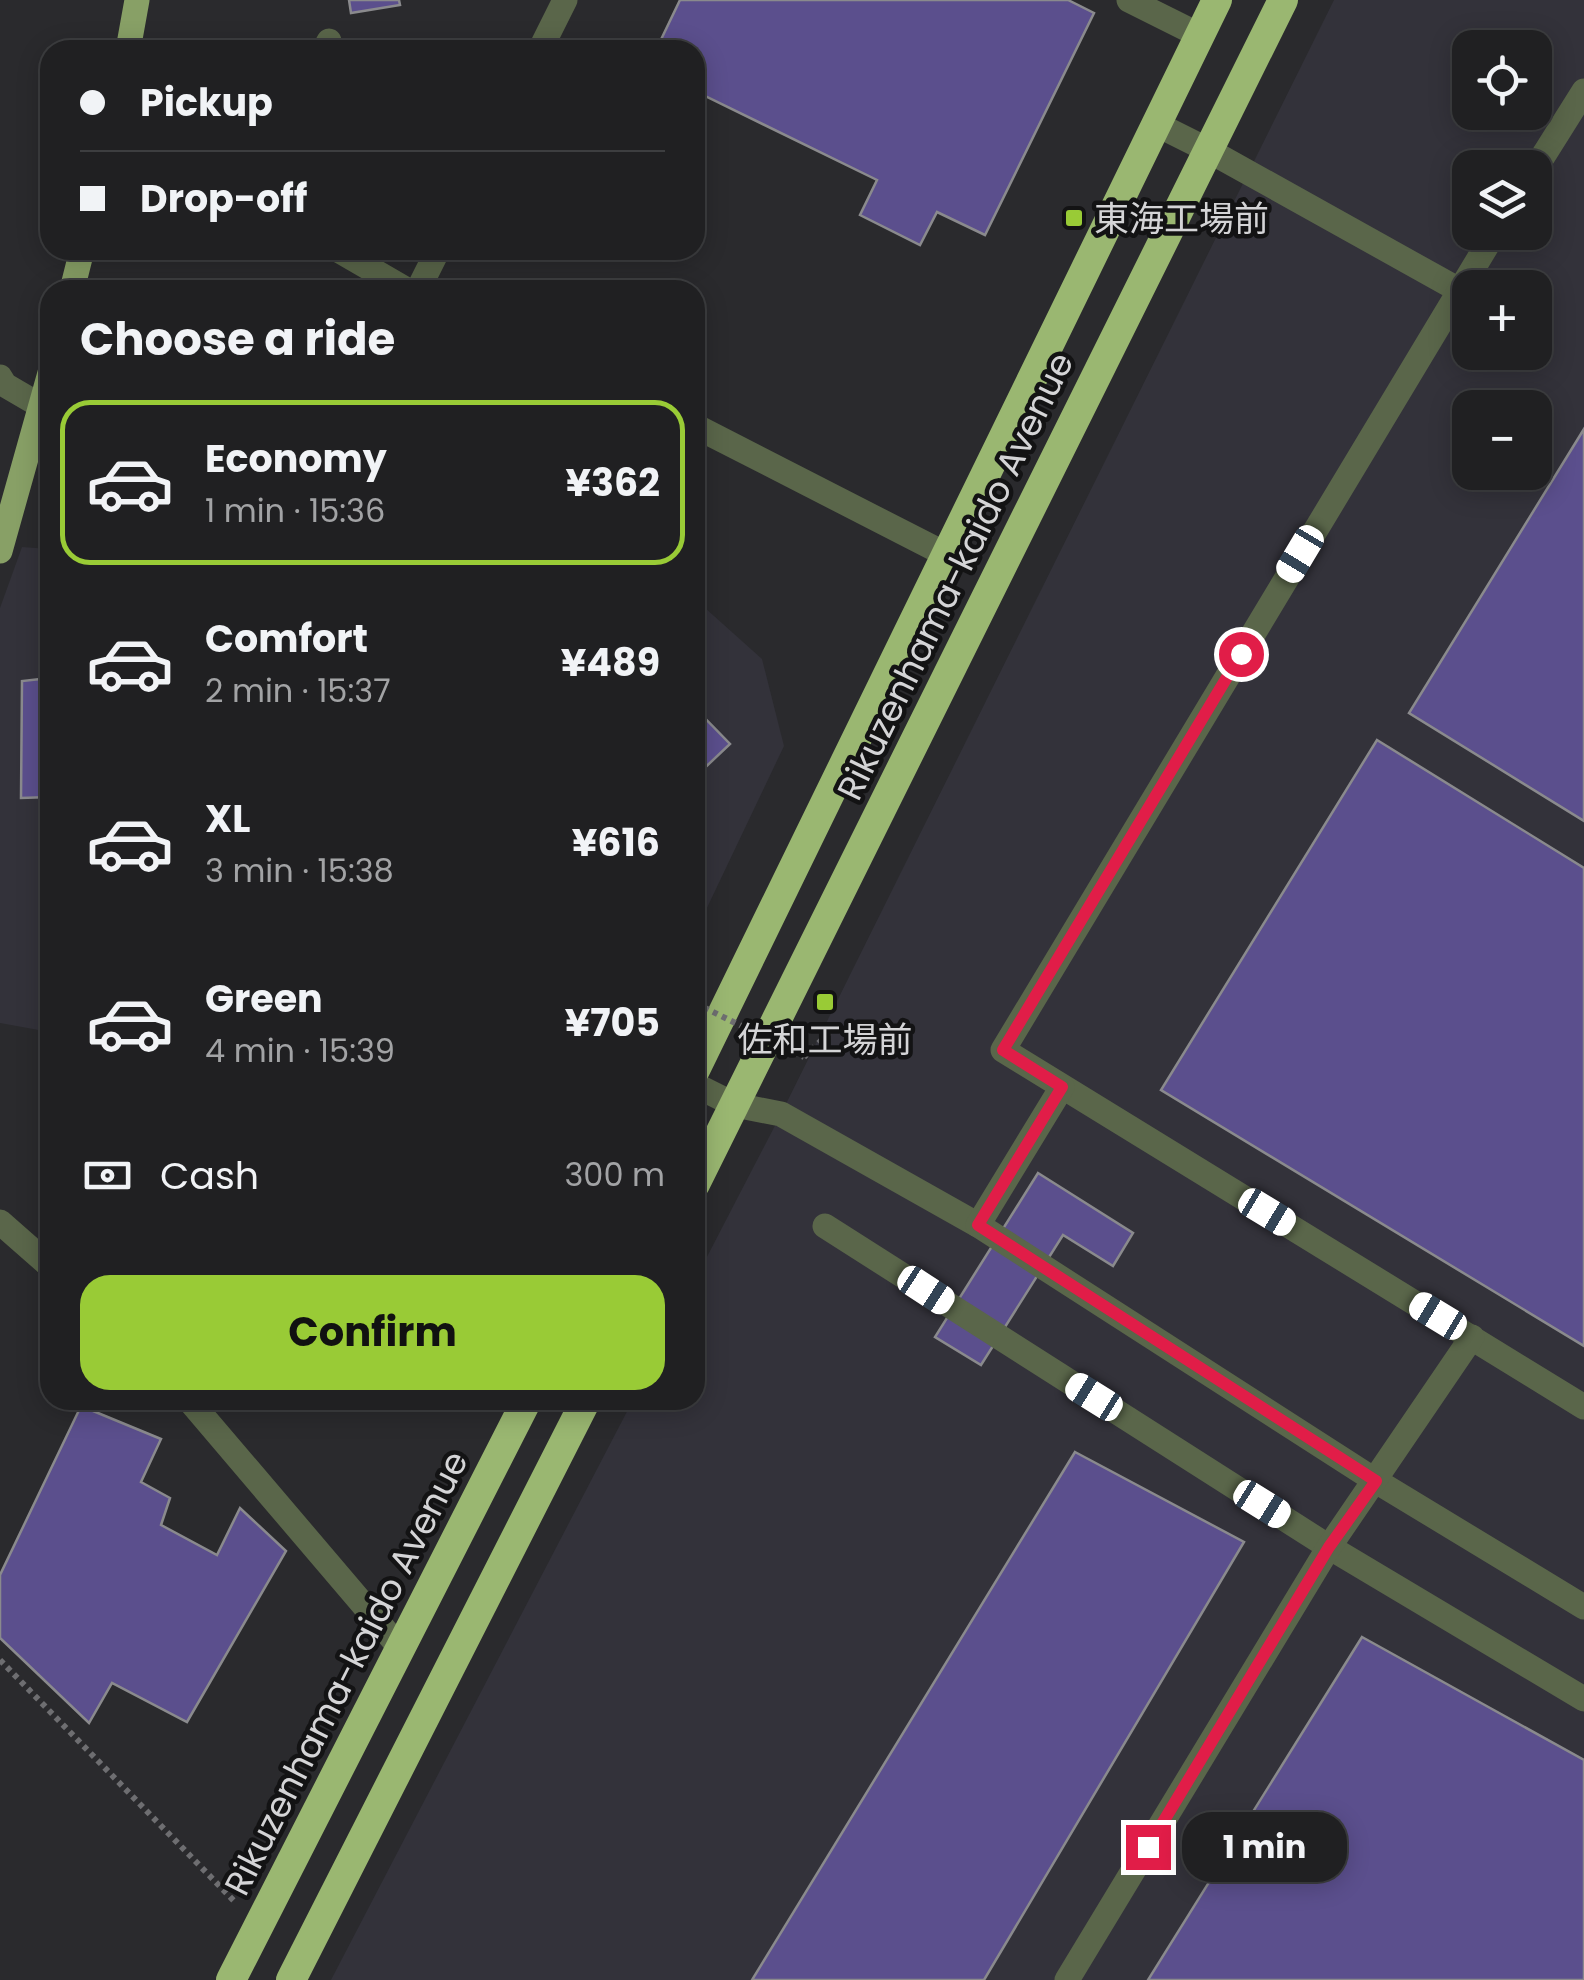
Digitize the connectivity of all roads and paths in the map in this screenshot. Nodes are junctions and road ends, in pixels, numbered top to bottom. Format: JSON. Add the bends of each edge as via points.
{"nodes":[{"id":1,"x":137,"y":0,"type":"edge"},
{"id":2,"x":565,"y":0,"type":"edge"},
{"id":3,"x":1130,"y":0,"type":"edge"},
{"id":4,"x":1217,"y":0,"type":"edge"},
{"id":5,"x":1283,"y":0,"type":"edge"},
{"id":6,"x":1199,"y":35,"type":"junction"},
{"id":7,"x":130,"y":40,"type":"edge"},
{"id":8,"x":545,"y":40,"type":"edge"},
{"id":9,"x":1584,"y":91,"type":"edge"},
{"id":10,"x":1156,"y":124,"type":"junction"},
{"id":11,"x":1206,"y":149,"type":"junction"},
{"id":12,"x":1547,"y":150,"type":"edge"},
{"id":13,"x":355,"y":260,"type":"edge"},
{"id":14,"x":390,"y":280,"type":"edge"},
{"id":15,"x":1452,"y":286,"type":"edge"},
{"id":16,"x":1452,"y":302,"type":"edge"},
{"id":17,"x":0,"y":377,"type":"edge"},
{"id":18,"x":40,"y":405,"type":"edge"},
{"id":19,"x":40,"y":413,"type":"edge"},
{"id":20,"x":705,"y":431,"type":"edge"},
{"id":21,"x":0,"y":550,"type":"edge"},
{"id":22,"x":947,"y":555,"type":"junction"},
{"id":23,"x":705,"y":1008,"type":"edge"},
{"id":24,"x":808,"y":1036,"type":"dead end"},
{"id":25,"x":705,"y":1050,"type":"edge"},
{"id":26,"x":1062,"y":1087,"type":"junction"},
{"id":27,"x":705,"y":1090,"type":"edge"},
{"id":28,"x":735,"y":1105,"type":"junction"},
{"id":29,"x":705,"y":1164,"type":"edge"},
{"id":30,"x":0,"y":1222,"type":"edge"},
{"id":31,"x":978,"y":1225,"type":"junction"},
{"id":32,"x":825,"y":1226,"type":"dead end"},
{"id":33,"x":40,"y":1257,"type":"edge"},
{"id":34,"x":1472,"y":1337,"type":"junction"},
{"id":35,"x":1584,"y":1407,"type":"edge"},
{"id":36,"x":197,"y":1410,"type":"edge"},
{"id":37,"x":522,"y":1410,"type":"edge"},
{"id":38,"x":581,"y":1410,"type":"edge"},
{"id":39,"x":1376,"y":1481,"type":"junction"},
{"id":40,"x":1329,"y":1547,"type":"junction"},
{"id":41,"x":1584,"y":1607,"type":"edge"},
{"id":42,"x":401,"y":1649,"type":"junction"},
{"id":43,"x":0,"y":1660,"type":"edge"},
{"id":44,"x":1584,"y":1699,"type":"edge"},
{"id":45,"x":260,"y":1927,"type":"junction"},
{"id":46,"x":231,"y":1980,"type":"edge"},
{"id":47,"x":292,"y":1980,"type":"edge"},
{"id":48,"x":1066,"y":1980,"type":"edge"}],
"edges":[{"from":1,"to":7,"type":"main road"},
{"from":2,"to":8,"type":"street"},
{"from":3,"to":6,"type":"street"},
{"from":4,"to":6,"type":"highway","name":"Rikuzenhama-kaido Avenue"},
{"from":5,"to":11,"type":"highway","name":"Rikuzenhama-kaido Avenue"},
{"from":6,"to":10,"type":"highway","name":"Rikuzenhama-kaido Avenue"},
{"from":9,"to":12,"type":"street"},
{"from":10,"to":11,"type":"street"},
{"from":10,"to":22,"type":"highway","name":"Rikuzenhama-kaido Avenue"},
{"from":11,"to":15,"type":"street"},
{"from":11,"to":28,"type":"highway","name":"Rikuzenhama-kaido Avenue"},
{"from":13,"to":14,"type":"street"},
{"from":16,"to":26,"type":"street","via":[[1003,1050]]},
{"from":17,"to":18,"type":"street"},
{"from":19,"to":21,"type":"main road"},
{"from":20,"to":22,"type":"street"},
{"from":22,"to":25,"type":"highway","name":"Rikuzenhama-kaido Avenue"},
{"from":23,"to":24,"type":"path","bridge":true,"via":[[804,1058],[828,1034],[812,1026]]},
{"from":26,"to":31,"type":"street"},
{"from":26,"to":34,"type":"street"},
{"from":27,"to":28,"type":"street"},
{"from":28,"to":29,"type":"highway","name":"Rikuzenhama-kaido Avenue"},
{"from":28,"to":31,"type":"street","via":[[781,1114]]},
{"from":30,"to":33,"type":"street"},
{"from":31,"to":39,"type":"street"},
{"from":32,"to":40,"type":"street"},
{"from":34,"to":35,"type":"street"},
{"from":34,"to":39,"type":"street"},
{"from":36,"to":42,"type":"street"},
{"from":37,"to":42,"type":"highway","name":"Rikuzenhama-kaido Avenue"},
{"from":38,"to":47,"type":"highway"},
{"from":39,"to":40,"type":"street"},
{"from":39,"to":41,"type":"street"},
{"from":40,"to":44,"type":"street"},
{"from":40,"to":48,"type":"street"},
{"from":42,"to":45,"type":"highway","name":"Rikuzenhama-kaido Avenue"},
{"from":43,"to":45,"type":"path"},
{"from":45,"to":46,"type":"highway","name":"Rikuzenhama-kaido Avenue"}]}
